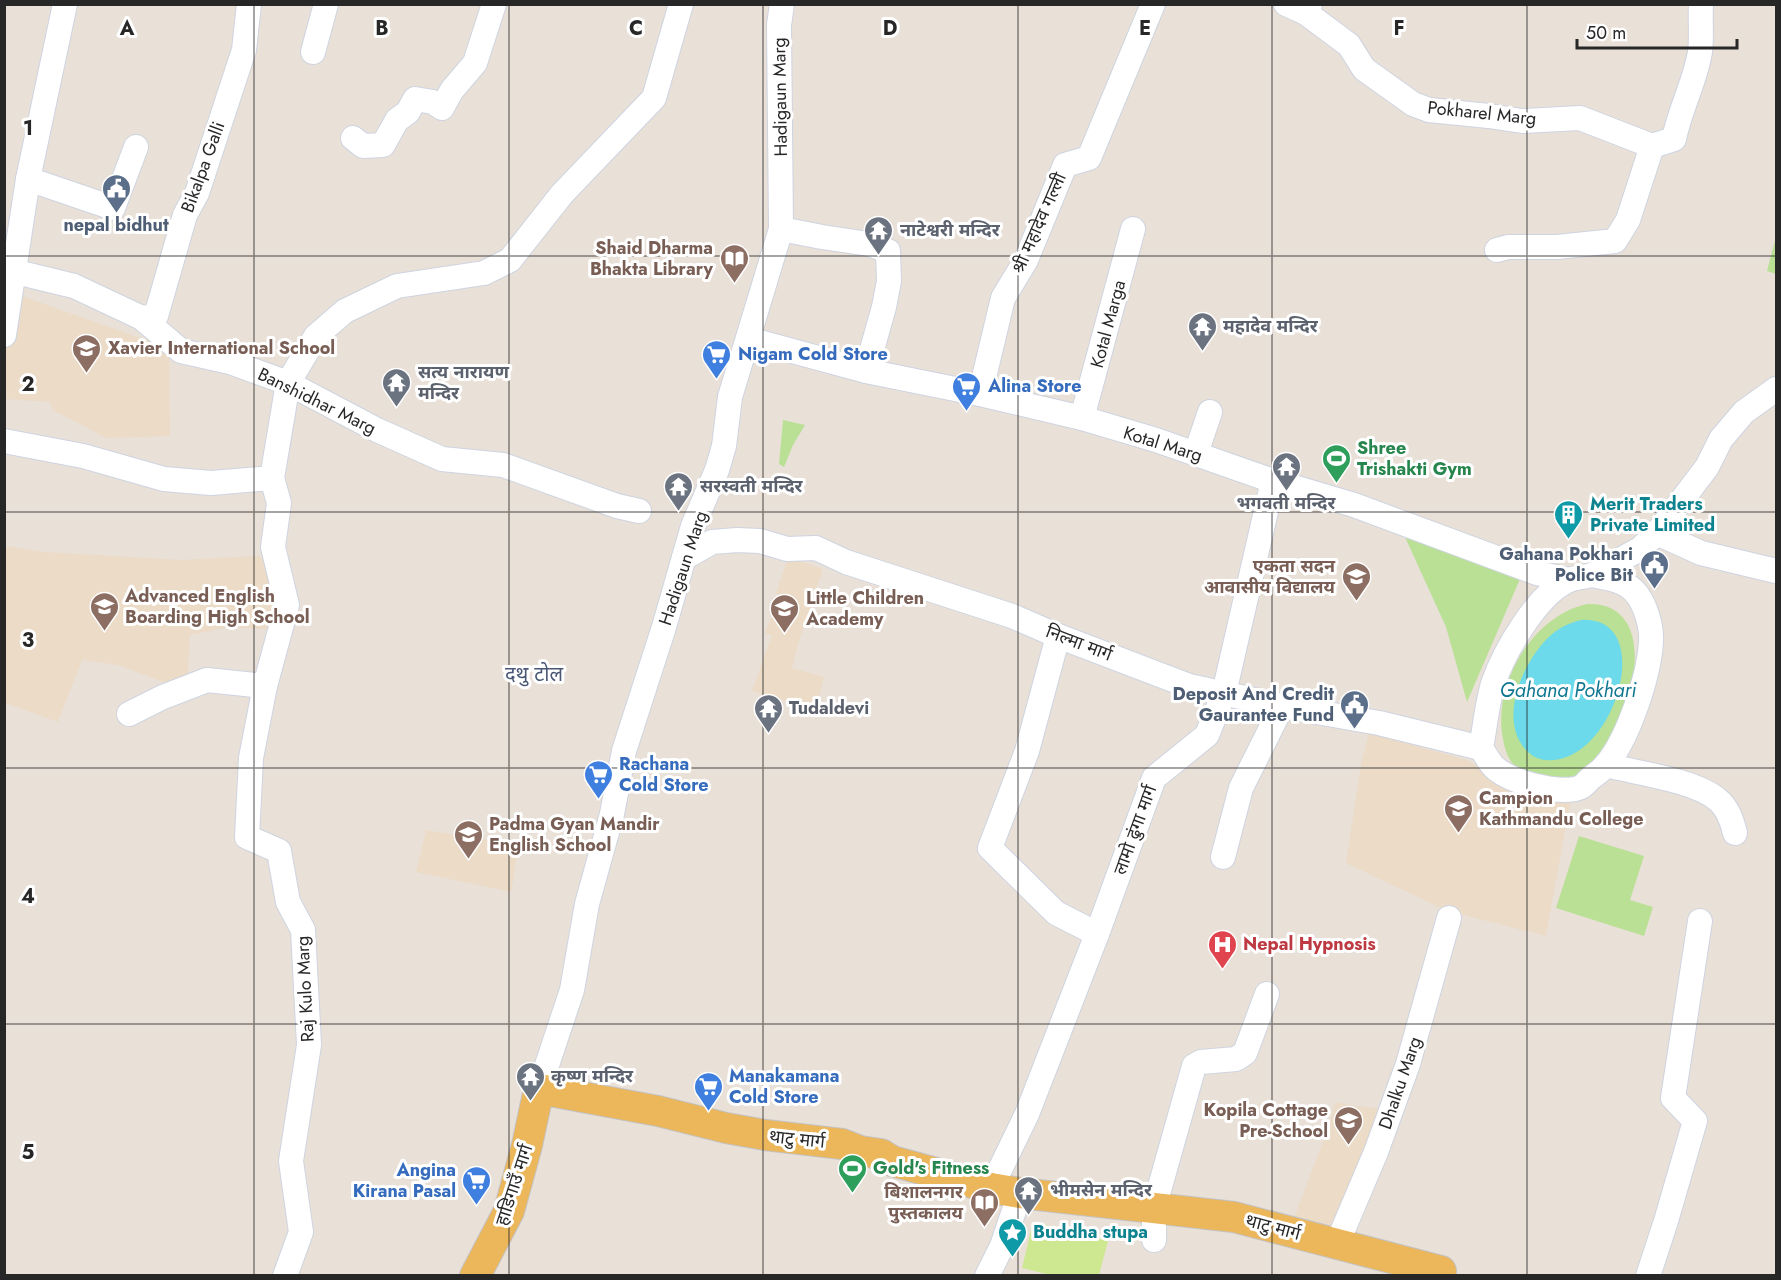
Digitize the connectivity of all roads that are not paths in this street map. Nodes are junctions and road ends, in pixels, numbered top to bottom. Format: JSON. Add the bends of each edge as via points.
{"nodes":[{"id":1,"x":65,"y":4,"type":"edge"},
{"id":2,"x":249,"y":4,"type":"edge"},
{"id":3,"x":326,"y":4,"type":"edge"},
{"id":4,"x":494,"y":4,"type":"edge"},
{"id":5,"x":681,"y":4,"type":"edge"},
{"id":6,"x":782,"y":4,"type":"edge"},
{"id":7,"x":1153,"y":4,"type":"edge"},
{"id":8,"x":1701,"y":4,"type":"edge"},
{"id":9,"x":1301,"y":7,"type":"edge"},
{"id":10,"x":314,"y":52,"type":"dead end"},
{"id":11,"x":353,"y":138,"type":"dead end"},
{"id":12,"x":1663,"y":142,"type":"junction"},
{"id":13,"x":136,"y":147,"type":"dead end"},
{"id":14,"x":28,"y":179,"type":"junction"},
{"id":15,"x":781,"y":229,"type":"junction"},
{"id":16,"x":1133,"y":229,"type":"dead end"},
{"id":17,"x":1497,"y":250,"type":"dead end"},
{"id":18,"x":9,"y":270,"type":"edge"},
{"id":19,"x":142,"y":318,"type":"junction"},
{"id":20,"x":4,"y":335,"type":"edge"},
{"id":21,"x":748,"y":339,"type":"junction"},
{"id":22,"x":866,"y":371,"type":"junction"},
{"id":23,"x":288,"y":383,"type":"junction"},
{"id":24,"x":1776,"y":388,"type":"edge"},
{"id":25,"x":980,"y":394,"type":"junction"},
{"id":26,"x":1210,"y":412,"type":"dead end"},
{"id":27,"x":1082,"y":418,"type":"junction"},
{"id":28,"x":4,"y":441,"type":"edge"},
{"id":29,"x":1196,"y":453,"type":"junction"},
{"id":30,"x":272,"y":478,"type":"junction"},
{"id":31,"x":1273,"y":481,"type":"junction"},
{"id":32,"x":639,"y":511,"type":"dead end"},
{"id":33,"x":1657,"y":533,"type":"junction"},
{"id":34,"x":684,"y":558,"type":"junction"},
{"id":35,"x":1776,"y":571,"type":"edge"},
{"id":36,"x":1580,"y":578,"type":"junction"},
{"id":37,"x":1058,"y":636,"type":"junction"},
{"id":38,"x":264,"y":686,"type":"junction"},
{"id":39,"x":1224,"y":693,"type":"junction"},
{"id":40,"x":1282,"y":706,"type":"junction"},
{"id":41,"x":129,"y":714,"type":"dead end"},
{"id":42,"x":1481,"y":748,"type":"junction"},
{"id":43,"x":1606,"y":765,"type":"junction"},
{"id":44,"x":1735,"y":833,"type":"dead end"},
{"id":45,"x":1223,"y":857,"type":"dead end"},
{"id":46,"x":1449,"y":918,"type":"dead end"},
{"id":47,"x":1700,"y":921,"type":"dead end"},
{"id":48,"x":1097,"y":934,"type":"junction"},
{"id":49,"x":1267,"y":994,"type":"dead end"},
{"id":50,"x":538,"y":1089,"type":"junction"},
{"id":51,"x":991,"y":1188,"type":"junction"},
{"id":52,"x":1020,"y":1193,"type":"junction"},
{"id":53,"x":1154,"y":1208,"type":"junction"},
{"id":54,"x":1154,"y":1240,"type":"dead end"},
{"id":55,"x":1337,"y":1244,"type":"junction"},
{"id":56,"x":1446,"y":1274,"type":"edge"},
{"id":57,"x":285,"y":1275,"type":"edge"},
{"id":58,"x":475,"y":1275,"type":"edge"},
{"id":59,"x":987,"y":1275,"type":"edge"},
{"id":60,"x":1648,"y":1275,"type":"edge"}],
"edges":[{"from":1,"to":14,"type":"street"},
{"from":2,"to":19,"type":"street","name":"Bikalpa Galli","via":[[244,50],[197,193],[185,215],[156,316]]},
{"from":3,"to":10,"type":"street"},
{"from":4,"to":11,"type":"street","via":[[475,63],[442,108],[415,99],[383,145],[363,146]]},
{"from":5,"to":23,"type":"street","via":[[654,98],[562,194],[510,260],[484,273],[397,286],[345,311],[316,336]]},
{"from":6,"to":15,"type":"street","name":"Hadigaun Marg"},
{"from":7,"to":25,"type":"street","name":"श्री महादेव गल्ली","via":[[1089,158],[1065,165],[1026,260],[1003,298]]},
{"from":8,"to":12,"type":"street","via":[[1700,51],[1694,74],[1678,119]]},
{"from":9,"to":12,"type":"street","name":"Pokharel Marg","via":[[1349,45],[1364,69],[1413,104],[1428,110],[1522,121],[1580,118]]},
{"from":12,"to":17,"type":"street","via":[[1615,241]]},
{"from":13,"to":14,"type":"street","via":[[113,208]]},
{"from":14,"to":18,"type":"street"},
{"from":15,"to":21,"type":"street","name":"Hadigaun Marg"},
{"from":15,"to":22,"type":"street","via":[[869,244],[888,251],[889,281]]},
{"from":16,"to":27,"type":"street","name":"Kotal Marga"},
{"from":18,"to":19,"type":"street","name":"Banshidhar Marg","via":[[74,286]]},
{"from":18,"to":20,"type":"street"},
{"from":19,"to":23,"type":"street","name":"Banshidhar Marg","via":[[181,351],[230,362]]},
{"from":21,"to":22,"type":"street","name":"Kotal Marg"},
{"from":21,"to":34,"type":"street","name":"Hadigaun Marg","via":[[730,397],[717,470]]},
{"from":22,"to":25,"type":"street","name":"Kotal Marg"},
{"from":23,"to":30,"type":"street"},
{"from":23,"to":32,"type":"street","name":"Banshidhar Marg","via":[[442,459],[502,465]]},
{"from":24,"to":33,"type":"street","via":[[1744,412],[1721,439],[1707,467]]},
{"from":25,"to":27,"type":"street","name":"Kotal Marg"},
{"from":26,"to":29,"type":"street"},
{"from":27,"to":29,"type":"street","name":"Kotal Marg"},
{"from":28,"to":30,"type":"street","via":[[83,456],[164,479],[211,483]]},
{"from":29,"to":31,"type":"street","name":"Kotal Marg"},
{"from":30,"to":38,"type":"street","name":"Raj Kulo Marg","via":[[279,503],[273,547],[287,605]]},
{"from":31,"to":36,"type":"street","name":"Kotal Marg","via":[[1354,505],[1537,573]]},
{"from":31,"to":39,"type":"street","name":"लामो ढुंगा मार्ग"},
{"from":33,"to":35,"type":"street","via":[[1701,553]]},
{"from":33,"to":36,"type":"street","via":[[1640,549]]},
{"from":34,"to":37,"type":"street","name":"निल्मा मार्ग","via":[[712,542],[737,540],[760,541],[787,549],[816,548],[846,562],[1012,616]]},
{"from":34,"to":50,"type":"street","name":"Hadigaun Marg","via":[[624,751],[612,814],[587,903],[572,990]]},
{"from":36,"to":42,"type":"street","via":[[1551,592],[1512,644],[1493,684]]},
{"from":36,"to":43,"type":"street","via":[[1612,579],[1636,593],[1649,621],[1652,640],[1639,699],[1625,734]]},
{"from":37,"to":39,"type":"street","name":"निल्मा मार्ग","via":[[1190,686]]},
{"from":37,"to":48,"type":"street","via":[[1027,751],[990,848],[1056,913]]},
{"from":38,"to":41,"type":"street","via":[[207,680]]},
{"from":38,"to":57,"type":"street","name":"Raj Kulo Marg","via":[[251,758],[247,837],[279,851],[288,902],[303,930],[309,1045],[291,1161],[301,1232]]},
{"from":39,"to":40,"type":"street","name":"निल्मा मार्ग"},
{"from":39,"to":48,"type":"street","name":"लामो ढुंगा मार्ग","via":[[1207,735],[1154,778]]},
{"from":40,"to":42,"type":"street","name":"निल्मा मार्ग","via":[[1379,723]]},
{"from":40,"to":45,"type":"street","via":[[1241,788]]},
{"from":42,"to":43,"type":"street","via":[[1494,768],[1517,780],[1561,790],[1581,787]]},
{"from":43,"to":44,"type":"street","via":[[1702,790],[1719,801],[1730,816]]},
{"from":46,"to":55,"type":"street","name":"Dhalku Marg","via":[[1408,1064]]},
{"from":47,"to":60,"type":"street","via":[[1673,1098],[1695,1120]]},
{"from":48,"to":51,"type":"street","name":"लामो ढुंगा मार्ग","via":[[1027,1114]]},
{"from":49,"to":53,"type":"street","via":[[1245,1053],[1236,1059],[1194,1066]]},
{"from":50,"to":51,"type":"main road","name":"थाटु मार्ग","via":[[765,1136],[842,1144]]},
{"from":50,"to":58,"type":"main road","name":"हाडिगाउँ मार्ग","via":[[528,1145],[508,1211]]},
{"from":51,"to":52,"type":"main road","name":"थाटु मार्ग"},
{"from":52,"to":53,"type":"main road","name":"थाटु मार्ग"},
{"from":52,"to":59,"type":"street","via":[[1002,1246]]},
{"from":53,"to":54,"type":"street"},
{"from":53,"to":55,"type":"main road","name":"थाटु मार्ग","via":[[1234,1217]]},
{"from":55,"to":56,"type":"main road","name":"थाटु मार्ग"}]}
